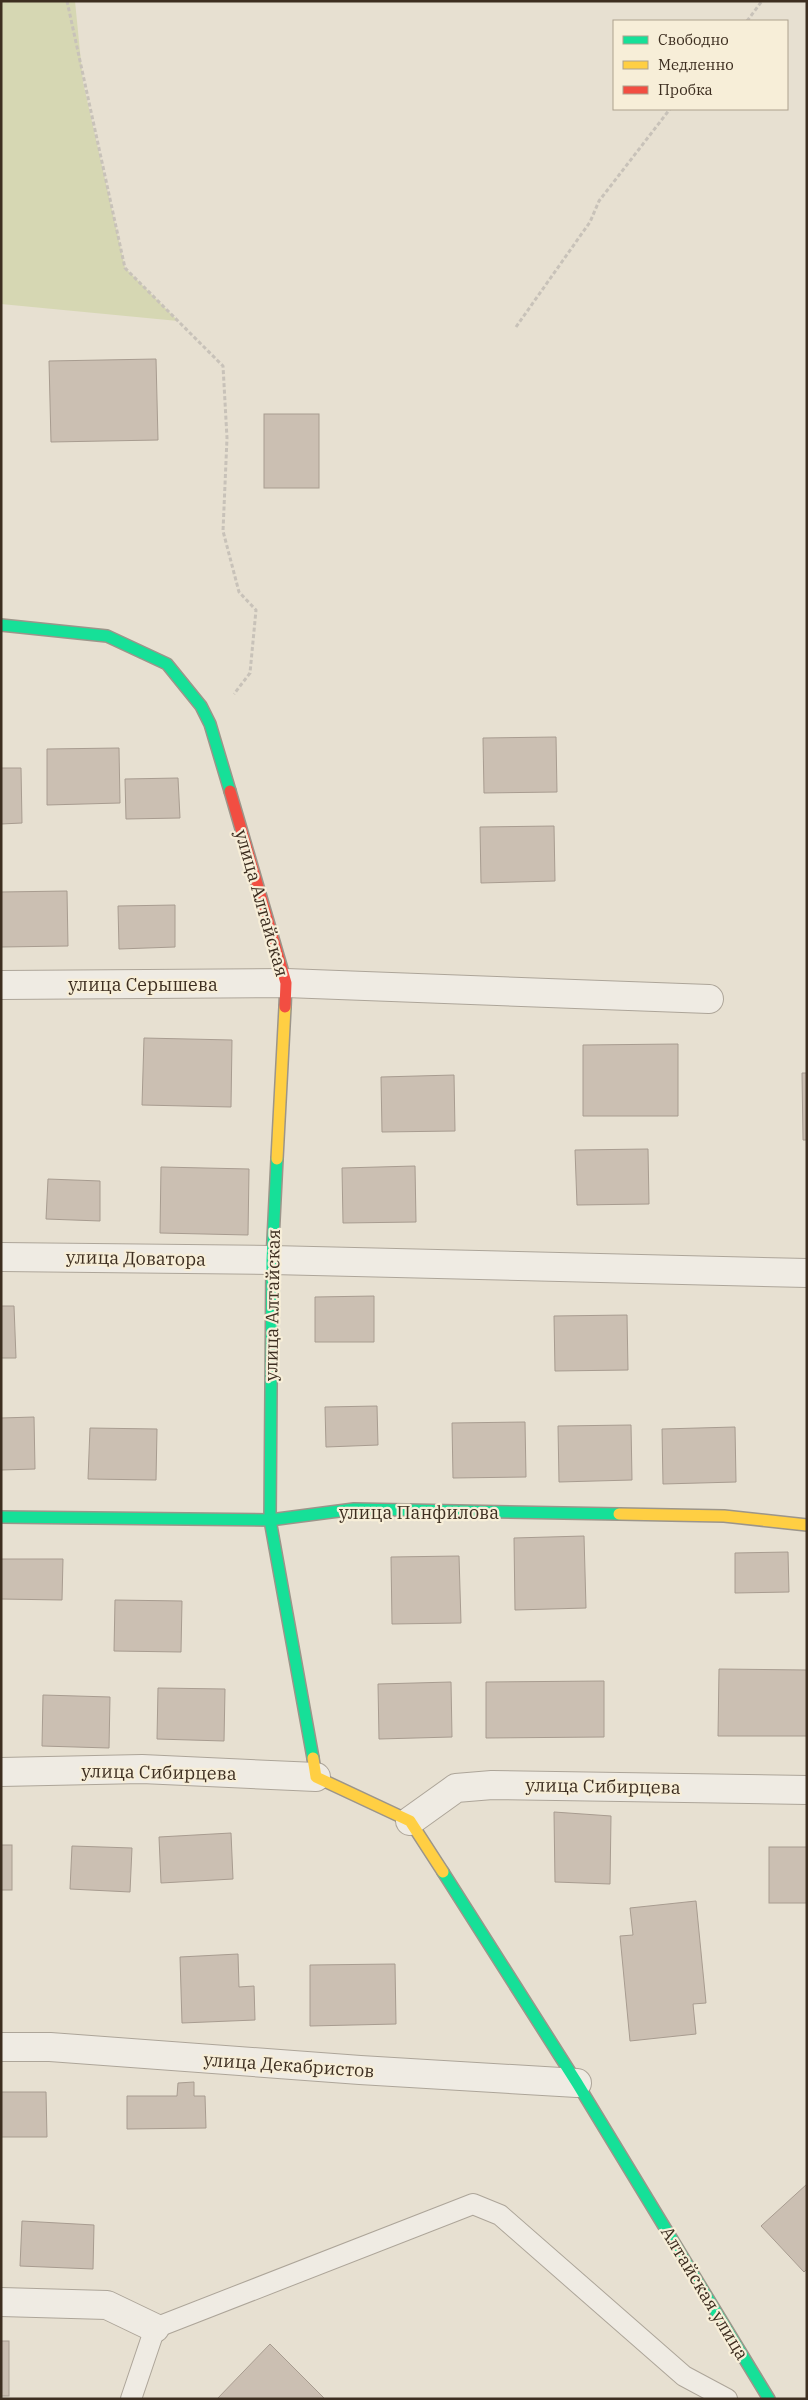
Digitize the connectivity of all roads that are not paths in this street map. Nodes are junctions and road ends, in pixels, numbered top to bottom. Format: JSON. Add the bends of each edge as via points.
{"nodes":[{"id":1,"x":1,"y":625,"type":"edge"},
{"id":2,"x":286,"y":983,"type":"junction"},
{"id":3,"x":1,"y":985,"type":"edge"},
{"id":4,"x":709,"y":998,"type":"dead end"},
{"id":5,"x":1,"y":1257,"type":"edge"},
{"id":6,"x":272,"y":1260,"type":"junction"},
{"id":7,"x":807,"y":1273,"type":"edge"},
{"id":8,"x":1,"y":1517,"type":"edge"},
{"id":9,"x":270,"y":1520,"type":"junction"},
{"id":10,"x":807,"y":1525,"type":"edge"},
{"id":11,"x":1,"y":1772,"type":"edge"},
{"id":12,"x":316,"y":1777,"type":"junction"},
{"id":13,"x":807,"y":1790,"type":"edge"},
{"id":14,"x":410,"y":1821,"type":"junction"},
{"id":15,"x":1,"y":2047,"type":"edge"},
{"id":16,"x":577,"y":2083,"type":"junction"},
{"id":17,"x":1,"y":2302,"type":"edge"},
{"id":18,"x":155,"y":2328,"type":"junction"},
{"id":19,"x":132,"y":2399,"type":"edge"},
{"id":20,"x":727,"y":2399,"type":"edge"},
{"id":21,"x":769,"y":2399,"type":"edge"}],
"edges":[{"from":1,"to":2,"type":"street","name":"улица Алтайская","via":[[107,636],[167,664],[201,706],[210,724]]},
{"from":2,"to":3,"type":"street","name":"улица Серышева"},
{"from":2,"to":4,"type":"street","name":"улица Серышева"},
{"from":2,"to":6,"type":"street","name":"улица Алтайская"},
{"from":5,"to":6,"type":"street","name":"улица Доватора"},
{"from":6,"to":7,"type":"street","name":"улица Доватора"},
{"from":6,"to":9,"type":"street","name":"улица Алтайская"},
{"from":8,"to":9,"type":"street","name":"улица Панфилова"},
{"from":9,"to":10,"type":"street","name":"улица Панфилова","via":[[354,1509],[724,1516]]},
{"from":9,"to":12,"type":"street","name":"улица Алтайская"},
{"from":11,"to":12,"type":"street","name":"улица Сибирцева","via":[[142,1769]]},
{"from":12,"to":14,"type":"street"},
{"from":13,"to":14,"type":"street","name":"улица Сибирцева","via":[[492,1784],[456,1788]]},
{"from":14,"to":16,"type":"street","name":"Алтайская улица"},
{"from":15,"to":16,"type":"street","name":"улица Декабристов","via":[[50,2047]]},
{"from":16,"to":21,"type":"street","name":"Алтайская улица"},
{"from":17,"to":18,"type":"street","via":[[108,2305]]},
{"from":18,"to":19,"type":"lane"},
{"from":18,"to":20,"type":"lane","via":[[473,2204],[500,2215],[684,2376]]}]}
